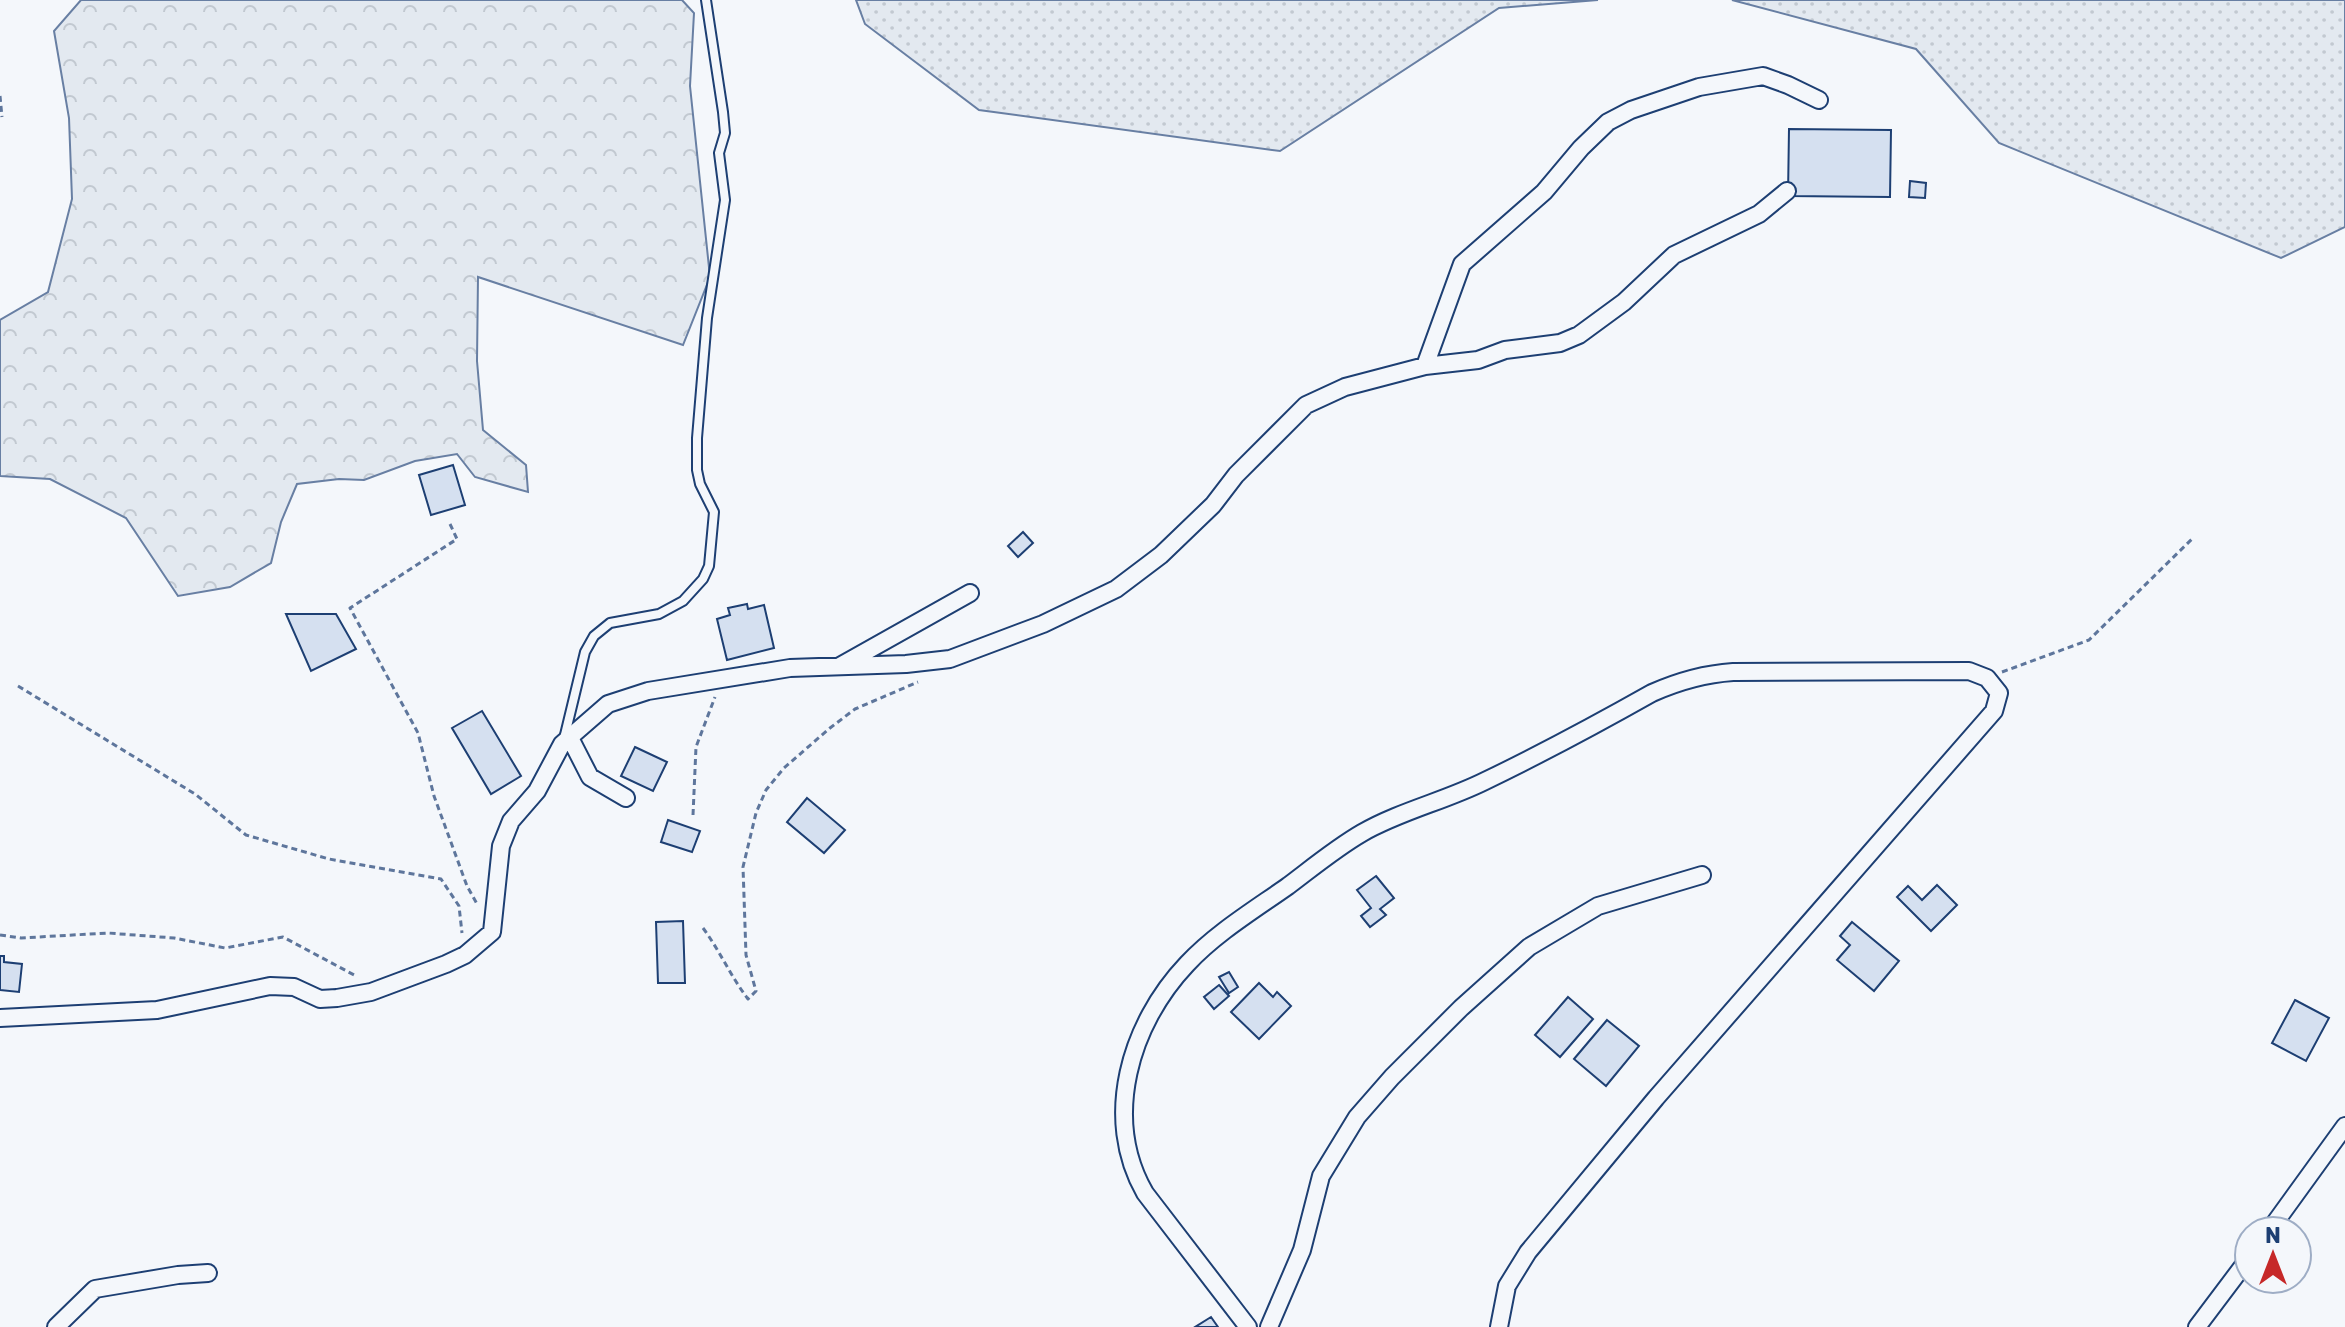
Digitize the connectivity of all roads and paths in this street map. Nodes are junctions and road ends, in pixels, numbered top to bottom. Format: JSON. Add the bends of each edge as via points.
{"nodes":[{"id":1,"x":706,"y":0,"type":"edge"},
{"id":2,"x":0,"y":96,"type":"edge"},
{"id":3,"x":1819,"y":100,"type":"dead end"},
{"id":4,"x":2,"y":117,"type":"edge"},
{"id":5,"x":1787,"y":191,"type":"dead end"},
{"id":6,"x":1425,"y":366,"type":"junction"},
{"id":7,"x":450,"y":524,"type":"dead end"},
{"id":8,"x":2193,"y":538,"type":"dead end"},
{"id":9,"x":970,"y":593,"type":"dead end"},
{"id":10,"x":838,"y":666,"type":"junction"},
{"id":11,"x":1987,"y":678,"type":"junction"},
{"id":12,"x":722,"y":679,"type":"junction"},
{"id":13,"x":922,"y":680,"type":"dead end"},
{"id":14,"x":18,"y":686,"type":"dead end"},
{"id":15,"x":566,"y":740,"type":"junction"},
{"id":16,"x":626,"y":798,"type":"dead end"},
{"id":17,"x":693,"y":815,"type":"dead end"},
{"id":18,"x":1702,"y":875,"type":"dead end"},
{"id":19,"x":703,"y":928,"type":"dead end"},
{"id":20,"x":492,"y":932,"type":"junction"},
{"id":21,"x":0,"y":935,"type":"edge"},
{"id":22,"x":465,"y":955,"type":"junction"},
{"id":23,"x":380,"y":989,"type":"junction"},
{"id":24,"x":0,"y":1018,"type":"edge"},
{"id":25,"x":2345,"y":1126,"type":"edge"},
{"id":26,"x":2281,"y":1215,"type":"edge"},
{"id":27,"x":208,"y":1273,"type":"dead end"},
{"id":28,"x":2233,"y":1279,"type":"edge"},
{"id":29,"x":56,"y":1327,"type":"edge"},
{"id":30,"x":1248,"y":1327,"type":"edge"},
{"id":31,"x":1269,"y":1327,"type":"edge"},
{"id":32,"x":1499,"y":1327,"type":"edge"},
{"id":33,"x":2197,"y":1327,"type":"edge"}],
"edges":[{"from":1,"to":15,"type":"lane","via":[[725,133],[719,153],[725,200],[707,318],[697,438],[700,484],[714,512],[709,566],[683,601],[659,614],[610,623],[594,636],[585,652]]},
{"from":2,"to":4,"type":"path"},
{"from":3,"to":6,"type":"street","via":[[1763,76],[1699,87],[1608,122],[1544,192],[1462,264]]},
{"from":5,"to":6,"type":"street","via":[[1759,214],[1674,255],[1579,335],[1478,360]]},
{"from":6,"to":10,"type":"street","via":[[1345,387],[1306,405],[1188,531],[1106,595],[950,659]]},
{"from":7,"to":20,"type":"path","via":[[457,539],[350,608],[418,733],[467,886]]},
{"from":8,"to":11,"type":"path","via":[[2089,640]]},
{"from":9,"to":10,"type":"street"},
{"from":10,"to":12,"type":"street"},
{"from":11,"to":30,"type":"street","via":[[1969,671],[1733,672],[1684,679],[1465,791],[1361,833],[1186,964],[1143,1026],[1125,1089],[1127,1152],[1145,1193]]},
{"from":11,"to":32,"type":"street","via":[[1999,693],[1994,711],[1528,1252],[1507,1286]]},
{"from":12,"to":15,"type":"street","via":[[619,699]]},
{"from":12,"to":17,"type":"path","via":[[696,747]]},
{"from":13,"to":19,"type":"path","via":[[855,709],[784,768],[766,790],[743,867],[746,955],[756,991],[748,999]]},
{"from":14,"to":22,"type":"path","via":[[195,794],[246,835],[329,859],[441,879],[459,906]]},
{"from":15,"to":16,"type":"street","via":[[590,777]]},
{"from":15,"to":20,"type":"street","via":[[537,791],[511,821],[501,846]]},
{"from":18,"to":31,"type":"street","via":[[1598,906],[1529,947],[1392,1077],[1357,1117],[1321,1176],[1302,1250]]},
{"from":20,"to":22,"type":"street"},
{"from":21,"to":23,"type":"path","via":[[108,933],[225,948],[283,937]]},
{"from":22,"to":23,"type":"street"},
{"from":23,"to":24,"type":"street","via":[[320,999],[294,987],[270,986],[157,1010]]},
{"from":25,"to":26,"type":"street"},
{"from":27,"to":29,"type":"street","via":[[95,1289]]},
{"from":28,"to":33,"type":"street"}]}
